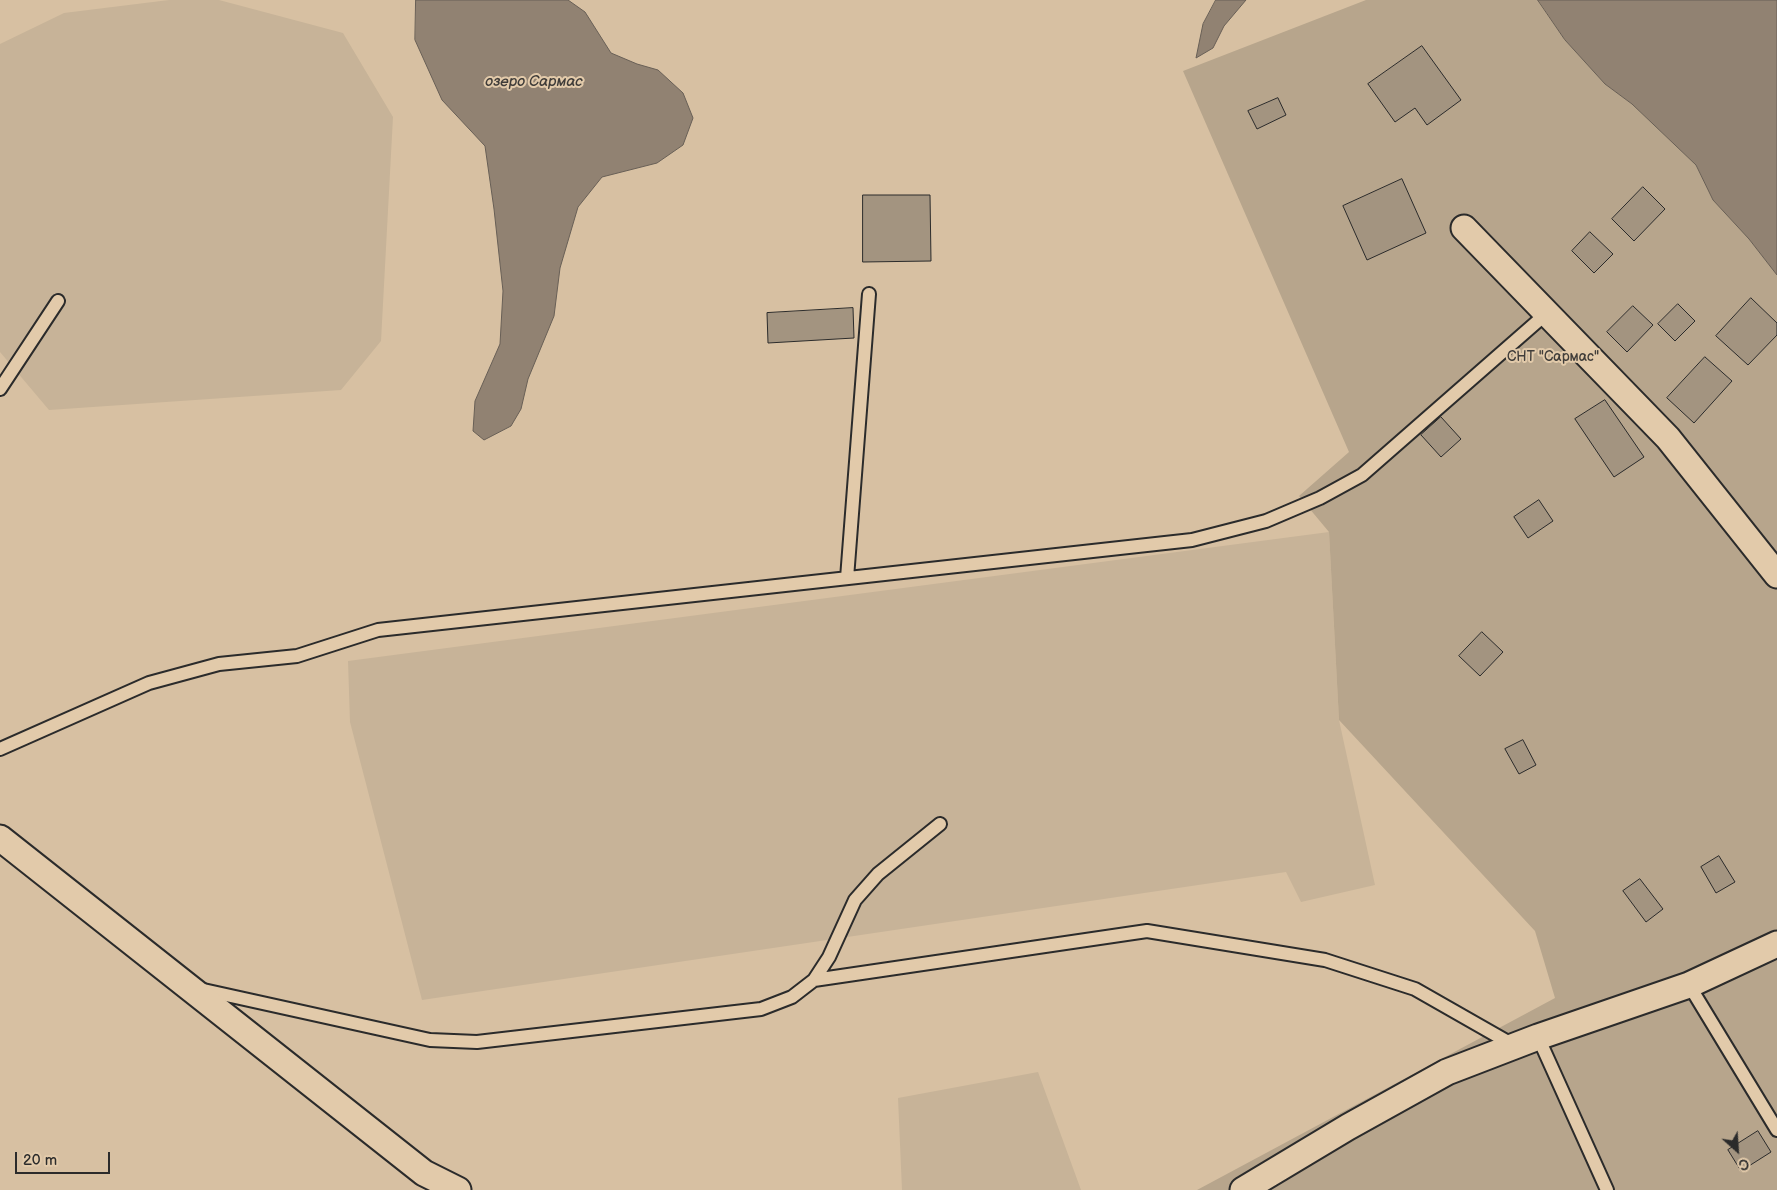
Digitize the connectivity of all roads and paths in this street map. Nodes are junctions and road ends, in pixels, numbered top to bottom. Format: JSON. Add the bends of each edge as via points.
{"nodes":[{"id":1,"x":1464,"y":228,"type":"dead end"},
{"id":2,"x":870,"y":294,"type":"dead end"},
{"id":3,"x":58,"y":301,"type":"dead end"},
{"id":4,"x":1547,"y":313,"type":"junction"},
{"id":5,"x":0,"y":389,"type":"edge"},
{"id":6,"x":1777,"y":575,"type":"edge"},
{"id":7,"x":847,"y":578,"type":"junction"},
{"id":8,"x":0,"y":749,"type":"edge"},
{"id":9,"x":940,"y":824,"type":"dead end"},
{"id":10,"x":0,"y":838,"type":"edge"},
{"id":11,"x":1777,"y":944,"type":"edge"},
{"id":12,"x":814,"y":980,"type":"junction"},
{"id":13,"x":1689,"y":985,"type":"junction"},
{"id":14,"x":190,"y":987,"type":"junction"},
{"id":15,"x":1526,"y":1042,"type":"junction"},
{"id":16,"x":1777,"y":1130,"type":"edge"},
{"id":17,"x":458,"y":1190,"type":"edge"},
{"id":18,"x":1243,"y":1190,"type":"edge"},
{"id":19,"x":1607,"y":1190,"type":"edge"}],
"edges":[{"from":1,"to":4,"type":"street"},
{"from":2,"to":7,"type":"lane"},
{"from":3,"to":5,"type":"lane"},
{"from":4,"to":6,"type":"street","via":[[1668,438]]},
{"from":4,"to":7,"type":"lane","via":[[1362,475],[1320,498],[1266,521],[1192,540]]},
{"from":7,"to":8,"type":"lane","via":[[378,630],[297,656],[219,664],[149,682]]},
{"from":9,"to":12,"type":"lane","via":[[878,874],[855,900],[829,957]]},
{"from":10,"to":14,"type":"street"},
{"from":11,"to":13,"type":"street"},
{"from":12,"to":14,"type":"lane","via":[[792,997],[761,1009],[476,1042],[430,1040]]},
{"from":12,"to":15,"type":"lane","via":[[1147,932],[1334,963],[1415,989]]},
{"from":13,"to":15,"type":"street"},
{"from":13,"to":16,"type":"lane"},
{"from":14,"to":17,"type":"street","via":[[424,1172]]},
{"from":15,"to":18,"type":"street","via":[[1447,1072]]},
{"from":15,"to":19,"type":"lane"}]}
